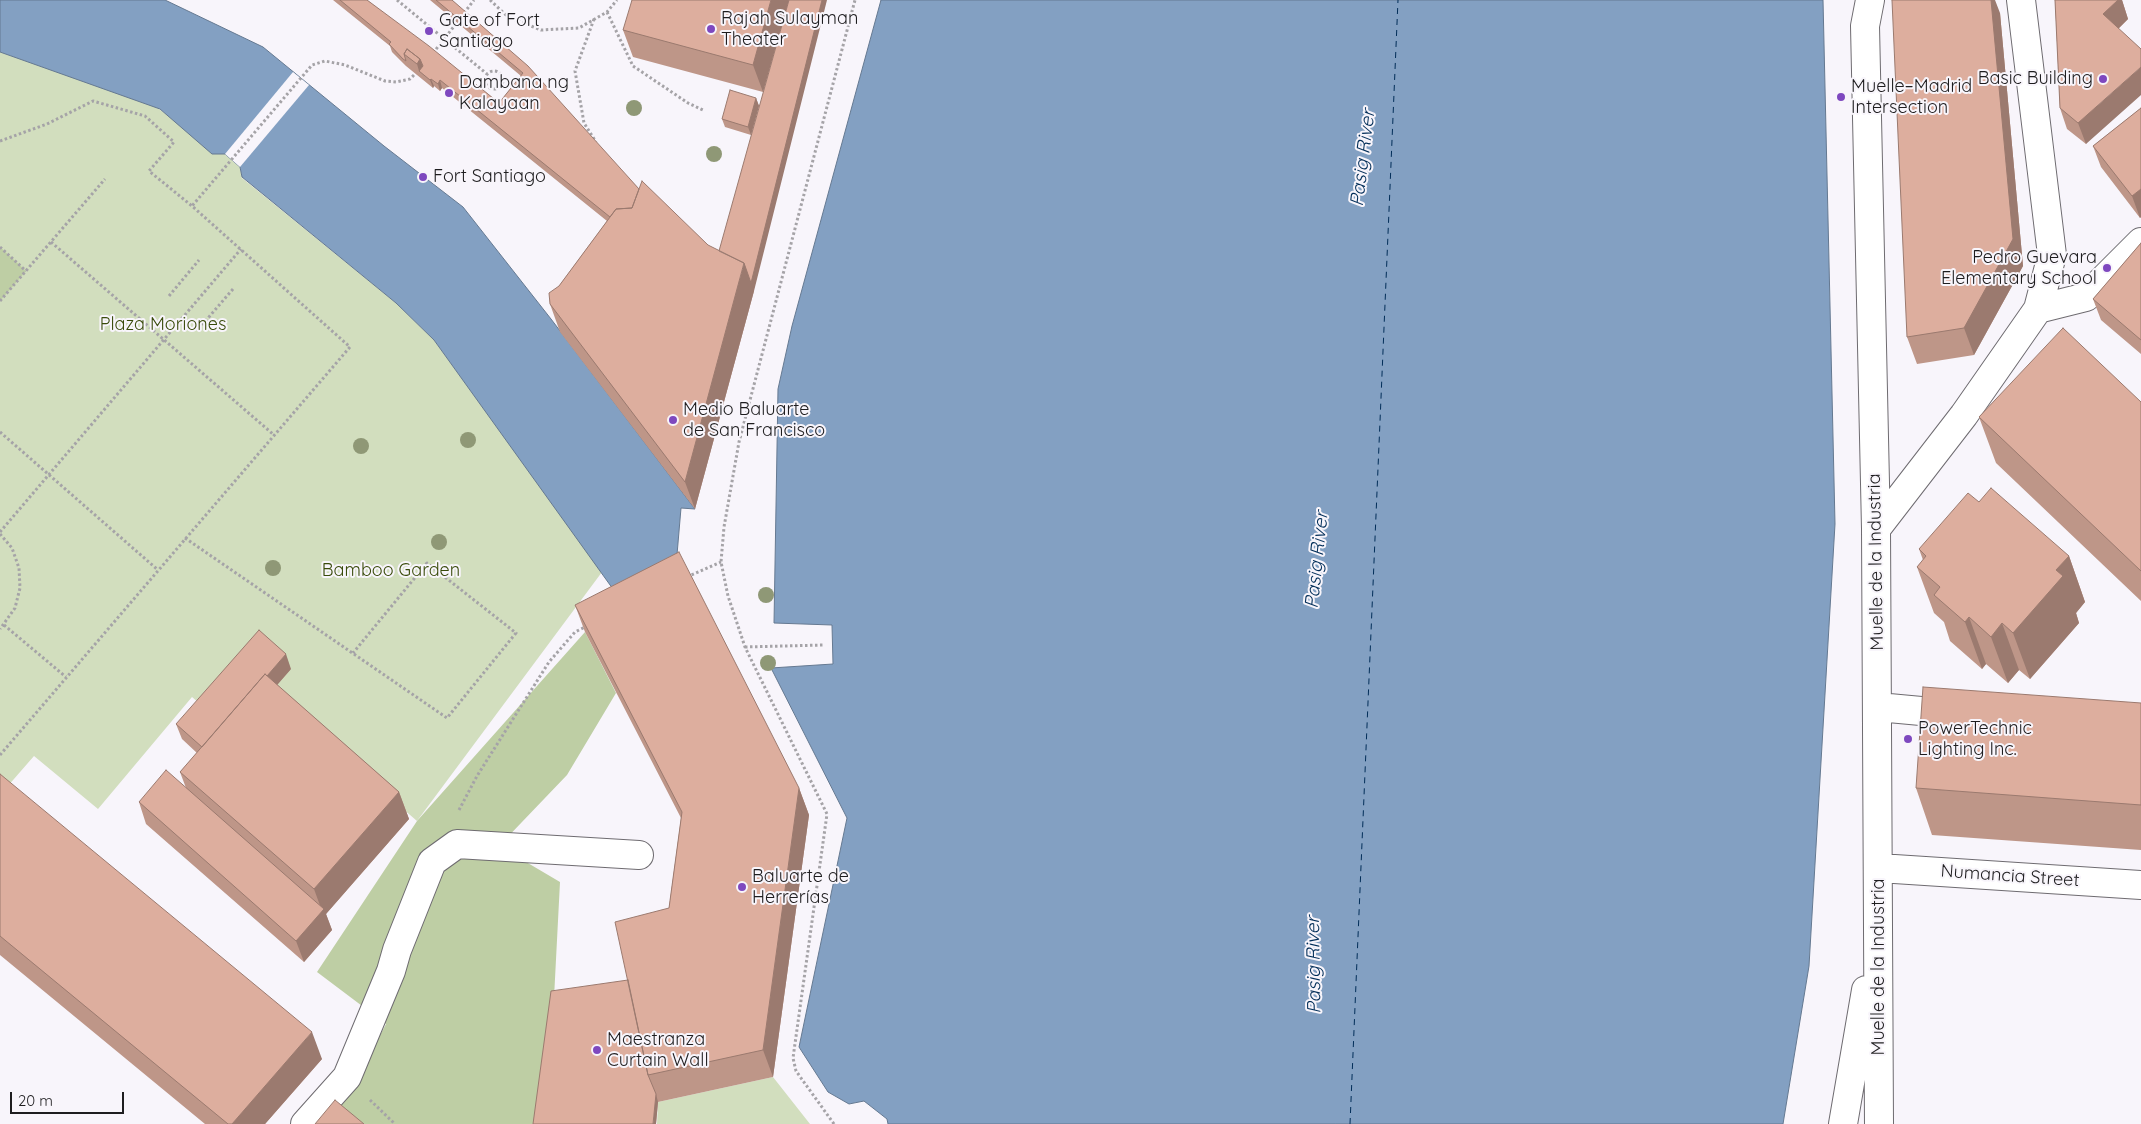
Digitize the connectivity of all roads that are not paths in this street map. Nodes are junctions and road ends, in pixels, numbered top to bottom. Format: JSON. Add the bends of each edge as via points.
{"nodes":[{"id":1,"x":1870,"y":0,"type":"edge"},
{"id":2,"x":2021,"y":0,"type":"edge"},
{"id":3,"x":2141,"y":242,"type":"edge"},
{"id":4,"x":2038,"y":309,"type":"junction"},
{"id":5,"x":1876,"y":529,"type":"junction"},
{"id":6,"x":1878,"y":707,"type":"junction"},
{"id":7,"x":1922,"y":711,"type":"edge"},
{"id":8,"x":639,"y":855,"type":"dead end"},
{"id":9,"x":1879,"y":868,"type":"junction"},
{"id":10,"x":2141,"y":885,"type":"edge"},
{"id":11,"x":1879,"y":914,"type":"junction"},
{"id":12,"x":305,"y":1124,"type":"edge"},
{"id":13,"x":1843,"y":1124,"type":"edge"},
{"id":14,"x":1879,"y":1124,"type":"edge"}],
"edges":[{"from":1,"to":5,"type":"street","name":"Muelle de la Industria","via":[[1865,26]]},
{"from":2,"to":4,"type":"street","via":[[2052,256]]},
{"from":3,"to":4,"type":"street","via":[[2086,297]]},
{"from":4,"to":5,"type":"street","via":[[1964,415]]},
{"from":5,"to":6,"type":"street","name":"Muelle de la Industria"},
{"from":6,"to":7,"type":"street"},
{"from":6,"to":9,"type":"street","name":"Muelle de la Industria"},
{"from":8,"to":12,"type":"street","via":[[457,844],[432,862],[347,1077]]},
{"from":9,"to":10,"type":"street","name":"Numancia Street"},
{"from":9,"to":11,"type":"street","name":"Muelle de la Industria"},
{"from":11,"to":13,"type":"street"},
{"from":11,"to":14,"type":"street","name":"Muelle de la Industria"}]}
